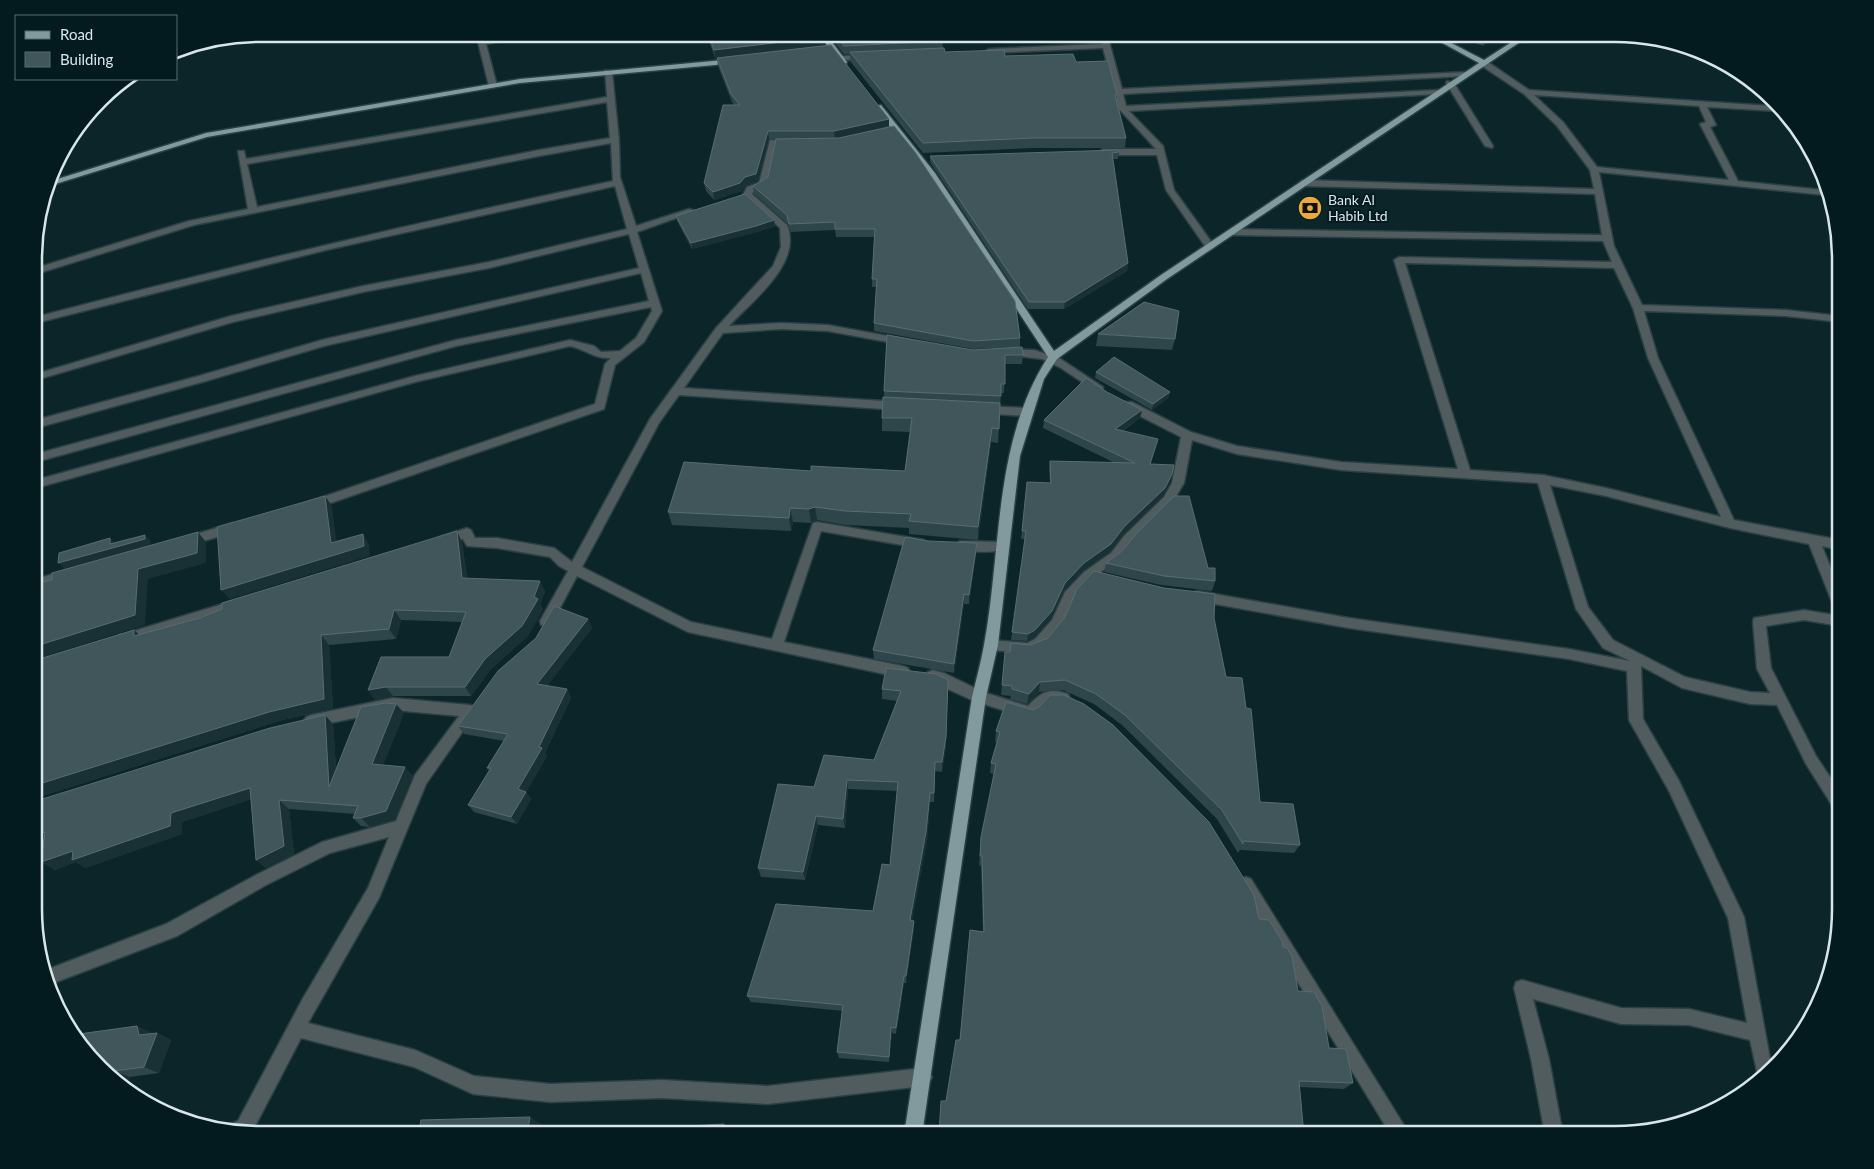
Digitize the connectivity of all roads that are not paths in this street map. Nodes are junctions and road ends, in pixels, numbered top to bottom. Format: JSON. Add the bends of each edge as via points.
{"nodes":[{"id":1,"x":482,"y":42,"type":"edge"},
{"id":2,"x":826,"y":42,"type":"edge"},
{"id":3,"x":1105,"y":42,"type":"edge"},
{"id":4,"x":1444,"y":42,"type":"edge"},
{"id":5,"x":1515,"y":42,"type":"edge"},
{"id":6,"x":1106,"y":46,"type":"junction"},
{"id":7,"x":978,"y":52,"type":"edge"},
{"id":8,"x":879,"y":56,"type":"edge"},
{"id":9,"x":840,"y":58,"type":"junction"},
{"id":10,"x":744,"y":60,"type":"edge"},
{"id":11,"x":1482,"y":62,"type":"junction"},
{"id":12,"x":608,"y":72,"type":"junction"},
{"id":13,"x":851,"y":73,"type":"edge"},
{"id":14,"x":1466,"y":74,"type":"junction"},
{"id":15,"x":1450,"y":84,"type":"junction"},
{"id":16,"x":493,"y":86,"type":"junction"},
{"id":17,"x":1118,"y":92,"type":"junction"},
{"id":18,"x":1438,"y":92,"type":"junction"},
{"id":19,"x":1527,"y":92,"type":"junction"},
{"id":20,"x":610,"y":99,"type":"junction"},
{"id":21,"x":874,"y":102,"type":"edge"},
{"id":22,"x":1702,"y":104,"type":"junction"},
{"id":23,"x":1771,"y":109,"type":"edge"},
{"id":24,"x":1124,"y":110,"type":"junction"},
{"id":25,"x":615,"y":140,"type":"junction"},
{"id":26,"x":806,"y":145,"type":"edge"},
{"id":27,"x":1489,"y":146,"type":"dead end"},
{"id":28,"x":1160,"y":152,"type":"junction"},
{"id":29,"x":1091,"y":153,"type":"edge"},
{"id":30,"x":1594,"y":169,"type":"junction"},
{"id":31,"x":57,"y":182,"type":"edge"},
{"id":32,"x":618,"y":183,"type":"junction"},
{"id":33,"x":1303,"y":183,"type":"junction"},
{"id":34,"x":1735,"y":184,"type":"junction"},
{"id":35,"x":1598,"y":192,"type":"junction"},
{"id":36,"x":1821,"y":193,"type":"edge"},
{"id":37,"x":700,"y":208,"type":"edge"},
{"id":38,"x":253,"y":211,"type":"junction"},
{"id":39,"x":630,"y":230,"type":"junction"},
{"id":40,"x":1231,"y":232,"type":"junction"},
{"id":41,"x":1608,"y":238,"type":"junction"},
{"id":42,"x":1210,"y":246,"type":"junction"},
{"id":43,"x":1618,"y":265,"type":"junction"},
{"id":44,"x":42,"y":269,"type":"edge"},
{"id":45,"x":644,"y":270,"type":"junction"},
{"id":46,"x":654,"y":303,"type":"junction"},
{"id":47,"x":1638,"y":308,"type":"junction"},
{"id":48,"x":42,"y":318,"type":"edge"},
{"id":49,"x":1832,"y":318,"type":"edge"},
{"id":50,"x":720,"y":330,"type":"junction"},
{"id":51,"x":915,"y":344,"type":"edge"},
{"id":52,"x":989,"y":353,"type":"edge"},
{"id":53,"x":623,"y":354,"type":"junction"},
{"id":54,"x":1052,"y":357,"type":"junction"},
{"id":55,"x":42,"y":375,"type":"edge"},
{"id":56,"x":676,"y":391,"type":"junction"},
{"id":57,"x":906,"y":407,"type":"edge"},
{"id":58,"x":970,"y":409,"type":"edge"},
{"id":59,"x":1028,"y":412,"type":"junction"},
{"id":60,"x":42,"y":422,"type":"edge"},
{"id":61,"x":1187,"y":435,"type":"junction"},
{"id":62,"x":42,"y":456,"type":"edge"},
{"id":63,"x":1465,"y":474,"type":"junction"},
{"id":64,"x":1543,"y":479,"type":"junction"},
{"id":65,"x":42,"y":482,"type":"edge"},
{"id":66,"x":303,"y":508,"type":"edge"},
{"id":67,"x":246,"y":524,"type":"edge"},
{"id":68,"x":1730,"y":524,"type":"junction"},
{"id":69,"x":1813,"y":539,"type":"junction"},
{"id":70,"x":179,"y":543,"type":"edge"},
{"id":71,"x":1832,"y":543,"type":"edge"},
{"id":72,"x":430,"y":545,"type":"edge"},
{"id":73,"x":1002,"y":547,"type":"junction"},
{"id":74,"x":575,"y":569,"type":"junction"},
{"id":75,"x":83,"y":570,"type":"edge"},
{"id":76,"x":1088,"y":575,"type":"junction"},
{"id":77,"x":1106,"y":579,"type":"edge"},
{"id":78,"x":42,"y":582,"type":"edge"},
{"id":79,"x":1832,"y":587,"type":"edge"},
{"id":80,"x":1189,"y":595,"type":"edge"},
{"id":81,"x":252,"y":600,"type":"edge"},
{"id":82,"x":1832,"y":620,"type":"edge"},
{"id":83,"x":539,"y":633,"type":"edge"},
{"id":84,"x":111,"y":643,"type":"edge"},
{"id":85,"x":991,"y":645,"type":"junction"},
{"id":86,"x":776,"y":647,"type":"junction"},
{"id":87,"x":1635,"y":663,"type":"junction"},
{"id":88,"x":978,"y":697,"type":"junction"},
{"id":89,"x":1781,"y":699,"type":"junction"},
{"id":90,"x":1080,"y":705,"type":"edge"},
{"id":91,"x":297,"y":725,"type":"edge"},
{"id":92,"x":1832,"y":792,"type":"edge"},
{"id":93,"x":401,"y":827,"type":"junction"},
{"id":94,"x":1236,"y":867,"type":"edge"},
{"id":95,"x":53,"y":976,"type":"edge"},
{"id":96,"x":296,"y":1028,"type":"junction"},
{"id":97,"x":1758,"y":1034,"type":"junction"},
{"id":98,"x":1764,"y":1067,"type":"edge"},
{"id":99,"x":923,"y":1077,"type":"junction"},
{"id":100,"x":246,"y":1126,"type":"edge"},
{"id":101,"x":915,"y":1126,"type":"edge"},
{"id":102,"x":1395,"y":1126,"type":"edge"},
{"id":103,"x":1552,"y":1126,"type":"edge"}],
"edges":[{"from":1,"to":16,"type":"street"},
{"from":2,"to":9,"type":"main road","via":[[829,50]]},
{"from":3,"to":6,"type":"street"},
{"from":4,"to":11,"type":"main road"},
{"from":5,"to":11,"type":"main road"},
{"from":6,"to":7,"type":"street"},
{"from":6,"to":17,"type":"street"},
{"from":8,"to":9,"type":"street"},
{"from":9,"to":13,"type":"main road"},
{"from":10,"to":12,"type":"main road"},
{"from":11,"to":14,"type":"main road"},
{"from":11,"to":19,"type":"street"},
{"from":12,"to":16,"type":"main road"},
{"from":12,"to":20,"type":"street"},
{"from":14,"to":15,"type":"main road"},
{"from":14,"to":17,"type":"street"},
{"from":15,"to":18,"type":"main road"},
{"from":15,"to":27,"type":"street"},
{"from":16,"to":31,"type":"main road","via":[[206,134]]},
{"from":17,"to":24,"type":"street"},
{"from":18,"to":24,"type":"street"},
{"from":18,"to":33,"type":"main road"},
{"from":19,"to":22,"type":"street"},
{"from":19,"to":30,"type":"street","via":[[1560,124]]},
{"from":20,"to":25,"type":"street"},
{"from":20,"to":38,"type":"street","via":[[242,157]]},
{"from":21,"to":54,"type":"main road","via":[[891,130],[925,158]]},
{"from":22,"to":23,"type":"street"},
{"from":22,"to":34,"type":"street","via":[[1712,125],[1704,124]]},
{"from":24,"to":28,"type":"street","via":[[1159,146]]},
{"from":25,"to":32,"type":"street"},
{"from":25,"to":38,"type":"street"},
{"from":26,"to":50,"type":"street","via":[[773,142],[763,185],[743,197],[784,227],[786,248],[772,275]]},
{"from":28,"to":29,"type":"street"},
{"from":28,"to":42,"type":"street","via":[[1170,190]]},
{"from":30,"to":34,"type":"street"},
{"from":30,"to":35,"type":"street"},
{"from":32,"to":39,"type":"street"},
{"from":32,"to":48,"type":"street","via":[[357,239]]},
{"from":33,"to":35,"type":"street"},
{"from":33,"to":40,"type":"main road"},
{"from":34,"to":36,"type":"street"},
{"from":35,"to":41,"type":"street"},
{"from":37,"to":39,"type":"street"},
{"from":38,"to":44,"type":"street","via":[[192,223]]},
{"from":39,"to":45,"type":"street"},
{"from":39,"to":55,"type":"street","via":[[489,265],[362,288],[231,319]]},
{"from":40,"to":41,"type":"street"},
{"from":40,"to":42,"type":"main road"},
{"from":41,"to":43,"type":"street"},
{"from":42,"to":54,"type":"main road"},
{"from":43,"to":47,"type":"street"},
{"from":43,"to":63,"type":"street","via":[[1399,260]]},
{"from":45,"to":46,"type":"street"},
{"from":45,"to":60,"type":"street","via":[[322,343]]},
{"from":46,"to":53,"type":"street","via":[[657,311],[640,340]]},
{"from":46,"to":62,"type":"street","via":[[456,343]]},
{"from":47,"to":49,"type":"street"},
{"from":47,"to":68,"type":"street","via":[[1653,358]]},
{"from":50,"to":51,"type":"street","via":[[781,326],[828,328]]},
{"from":50,"to":56,"type":"street"},
{"from":52,"to":54,"type":"street","via":[[1027,351]]},
{"from":53,"to":65,"type":"street","via":[[599,355],[590,348],[570,343],[415,378]]},
{"from":53,"to":66,"type":"street","via":[[610,364],[600,406]]},
{"from":54,"to":59,"type":"main road","via":[[1039,379]]},
{"from":54,"to":61,"type":"street","via":[[1115,398]]},
{"from":56,"to":57,"type":"street"},
{"from":56,"to":74,"type":"street","via":[[654,422]]},
{"from":58,"to":59,"type":"street"},
{"from":59,"to":73,"type":"main road","via":[[1014,456]]},
{"from":61,"to":63,"type":"street","via":[[1237,450],[1341,466]]},
{"from":61,"to":76,"type":"street","via":[[1178,484],[1168,500],[1128,538],[1115,556]]},
{"from":63,"to":64,"type":"street"},
{"from":64,"to":68,"type":"street"},
{"from":64,"to":87,"type":"street","via":[[1582,609],[1608,644]]},
{"from":67,"to":70,"type":"street"},
{"from":68,"to":69,"type":"street"},
{"from":69,"to":71,"type":"street"},
{"from":69,"to":79,"type":"street"},
{"from":72,"to":74,"type":"street","via":[[467,533],[471,543],[497,543],[554,553]]},
{"from":73,"to":85,"type":"main road"},
{"from":73,"to":86,"type":"street","via":[[940,545],[817,526]]},
{"from":74,"to":83,"type":"street"},
{"from":74,"to":86,"type":"street","via":[[688,627]]},
{"from":75,"to":78,"type":"street"},
{"from":76,"to":77,"type":"street"},
{"from":76,"to":85,"type":"street","via":[[1069,596],[1057,623],[1040,643],[1028,648]]},
{"from":80,"to":87,"type":"street","via":[[1348,623]]},
{"from":81,"to":84,"type":"street"},
{"from":82,"to":89,"type":"street","via":[[1804,615],[1759,622],[1764,669]]},
{"from":85,"to":88,"type":"main road"},
{"from":86,"to":88,"type":"street","via":[[939,676]]},
{"from":87,"to":89,"type":"street","via":[[1682,682],[1750,698]]},
{"from":87,"to":97,"type":"street","via":[[1636,720],[1674,786],[1736,917]]},
{"from":88,"to":90,"type":"street","via":[[1030,713],[1044,698],[1063,698]]},
{"from":88,"to":99,"type":"main road"},
{"from":89,"to":92,"type":"street","via":[[1811,760]]},
{"from":91,"to":93,"type":"street","via":[[393,704],[472,707],[420,780]]},
{"from":93,"to":95,"type":"street","via":[[327,848],[171,930]]},
{"from":93,"to":96,"type":"street","via":[[374,893]]},
{"from":94,"to":102,"type":"street"},
{"from":96,"to":99,"type":"street","via":[[415,1060],[473,1085],[550,1093],[662,1090],[768,1095]]},
{"from":96,"to":100,"type":"street"},
{"from":97,"to":98,"type":"street"},
{"from":97,"to":103,"type":"street","via":[[1689,1017],[1620,1016],[1522,988]]},
{"from":99,"to":101,"type":"main road"}]}
